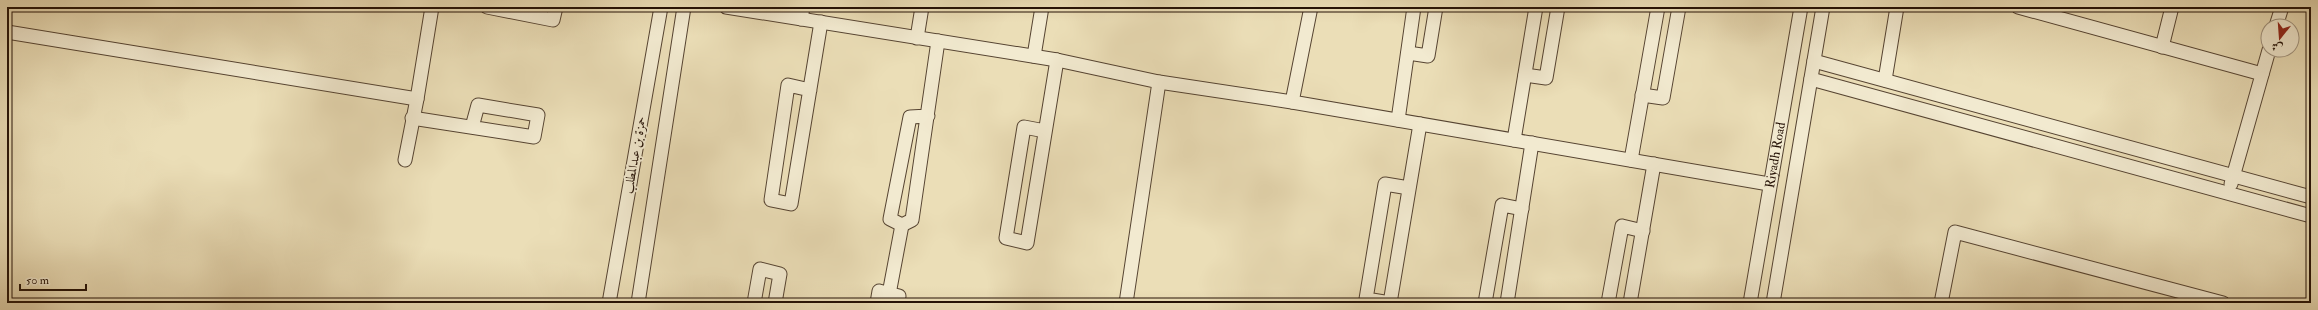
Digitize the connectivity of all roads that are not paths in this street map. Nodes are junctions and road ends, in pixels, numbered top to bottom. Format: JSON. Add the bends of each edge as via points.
{"nodes":[{"id":1,"x":432,"y":7,"type":"edge"},
{"id":2,"x":491,"y":7,"type":"edge"},
{"id":3,"x":556,"y":7,"type":"edge"},
{"id":4,"x":661,"y":7,"type":"edge"},
{"id":5,"x":684,"y":7,"type":"edge"},
{"id":6,"x":726,"y":7,"type":"edge"},
{"id":7,"x":922,"y":7,"type":"edge"},
{"id":8,"x":1042,"y":7,"type":"edge"},
{"id":9,"x":1310,"y":7,"type":"edge"},
{"id":10,"x":1414,"y":7,"type":"edge"},
{"id":11,"x":1436,"y":7,"type":"edge"},
{"id":12,"x":1536,"y":7,"type":"edge"},
{"id":13,"x":1558,"y":7,"type":"edge"},
{"id":14,"x":1658,"y":7,"type":"edge"},
{"id":15,"x":1679,"y":7,"type":"edge"},
{"id":16,"x":1801,"y":7,"type":"edge"},
{"id":17,"x":1823,"y":7,"type":"edge"},
{"id":18,"x":1897,"y":7,"type":"edge"},
{"id":19,"x":2018,"y":7,"type":"edge"},
{"id":20,"x":2172,"y":7,"type":"edge"},
{"id":21,"x":2282,"y":7,"type":"edge"},
{"id":22,"x":802,"y":13,"type":"edge"},
{"id":23,"x":2279,"y":18,"type":"edge"},
{"id":24,"x":821,"y":22,"type":"junction"},
{"id":25,"x":7,"y":32,"type":"edge"},
{"id":26,"x":917,"y":38,"type":"junction"},
{"id":27,"x":938,"y":41,"type":"junction"},
{"id":28,"x":2162,"y":47,"type":"junction"},
{"id":29,"x":1408,"y":53,"type":"junction"},
{"id":30,"x":1034,"y":56,"type":"junction"},
{"id":31,"x":2267,"y":58,"type":"edge"},
{"id":32,"x":1057,"y":60,"type":"junction"},
{"id":33,"x":1814,"y":61,"type":"junction"},
{"id":34,"x":1525,"y":74,"type":"junction"},
{"id":35,"x":2262,"y":74,"type":"junction"},
{"id":36,"x":1811,"y":79,"type":"junction"},
{"id":37,"x":1884,"y":80,"type":"junction"},
{"id":38,"x":1159,"y":82,"type":"junction"},
{"id":39,"x":810,"y":90,"type":"junction"},
{"id":40,"x":1642,"y":95,"type":"junction"},
{"id":41,"x":417,"y":99,"type":"junction"},
{"id":42,"x":1292,"y":102,"type":"junction"},
{"id":43,"x":928,"y":116,"type":"junction"},
{"id":44,"x":412,"y":118,"type":"junction"},
{"id":45,"x":1398,"y":120,"type":"junction"},
{"id":46,"x":1420,"y":124,"type":"junction"},
{"id":47,"x":472,"y":127,"type":"junction"},
{"id":48,"x":1046,"y":131,"type":"junction"},
{"id":49,"x":1514,"y":140,"type":"junction"},
{"id":50,"x":1532,"y":143,"type":"junction"},
{"id":51,"x":405,"y":160,"type":"dead end"},
{"id":52,"x":1631,"y":160,"type":"junction"},
{"id":53,"x":1654,"y":164,"type":"junction"},
{"id":54,"x":2234,"y":176,"type":"junction"},
{"id":55,"x":1769,"y":184,"type":"junction"},
{"id":56,"x":1409,"y":188,"type":"junction"},
{"id":57,"x":2229,"y":194,"type":"junction"},
{"id":58,"x":2311,"y":197,"type":"edge"},
{"id":59,"x":1522,"y":209,"type":"junction"},
{"id":60,"x":2311,"y":216,"type":"edge"},
{"id":61,"x":902,"y":225,"type":"junction"},
{"id":62,"x":1643,"y":231,"type":"junction"},
{"id":63,"x":894,"y":298,"type":"edge"},
{"id":64,"x":609,"y":303,"type":"edge"},
{"id":65,"x":638,"y":303,"type":"edge"},
{"id":66,"x":754,"y":303,"type":"edge"},
{"id":67,"x":775,"y":303,"type":"edge"},
{"id":68,"x":877,"y":303,"type":"edge"},
{"id":69,"x":1126,"y":303,"type":"edge"},
{"id":70,"x":1390,"y":303,"type":"edge"},
{"id":71,"x":1485,"y":303,"type":"edge"},
{"id":72,"x":1507,"y":303,"type":"edge"},
{"id":73,"x":1608,"y":303,"type":"edge"},
{"id":74,"x":1630,"y":303,"type":"edge"},
{"id":75,"x":1750,"y":303,"type":"edge"},
{"id":76,"x":1773,"y":303,"type":"edge"},
{"id":77,"x":1941,"y":303,"type":"edge"},
{"id":78,"x":2224,"y":303,"type":"edge"}],
"edges":[{"from":1,"to":41,"type":"street"},
{"from":2,"to":3,"type":"street","via":[[553,20]]},
{"from":4,"to":64,"type":"street","name":"حمزة بن عبدالمطلب"},
{"from":5,"to":65,"type":"street","name":"حمزة بن عبدالمطلب"},
{"from":6,"to":22,"type":"street"},
{"from":7,"to":26,"type":"street"},
{"from":8,"to":30,"type":"street"},
{"from":9,"to":42,"type":"street"},
{"from":10,"to":29,"type":"street"},
{"from":11,"to":29,"type":"street","via":[[1428,56]]},
{"from":12,"to":34,"type":"street"},
{"from":13,"to":34,"type":"street","via":[[1546,78]]},
{"from":14,"to":40,"type":"street"},
{"from":15,"to":40,"type":"street","via":[[1663,98]]},
{"from":16,"to":55,"type":"street","name":"Riyadh Road"},
{"from":17,"to":33,"type":"street"},
{"from":18,"to":37,"type":"street"},
{"from":19,"to":28,"type":"street"},
{"from":20,"to":28,"type":"street"},
{"from":21,"to":23,"type":"street"},
{"from":22,"to":24,"type":"street"},
{"from":24,"to":26,"type":"street"},
{"from":24,"to":39,"type":"street"},
{"from":25,"to":41,"type":"street"},
{"from":26,"to":27,"type":"street"},
{"from":27,"to":30,"type":"street"},
{"from":27,"to":43,"type":"street"},
{"from":28,"to":35,"type":"street"},
{"from":29,"to":45,"type":"street"},
{"from":30,"to":32,"type":"street"},
{"from":31,"to":35,"type":"street"},
{"from":32,"to":38,"type":"street"},
{"from":32,"to":48,"type":"street"},
{"from":33,"to":36,"type":"street"},
{"from":33,"to":37,"type":"street"},
{"from":34,"to":49,"type":"street"},
{"from":35,"to":54,"type":"street"},
{"from":36,"to":57,"type":"street"},
{"from":36,"to":76,"type":"street"},
{"from":37,"to":54,"type":"street"},
{"from":38,"to":42,"type":"street"},
{"from":38,"to":69,"type":"street"},
{"from":39,"to":39,"type":"street","via":[[791,204],[770,200],[788,85]]},
{"from":40,"to":52,"type":"street"},
{"from":41,"to":44,"type":"street"},
{"from":42,"to":45,"type":"street"},
{"from":43,"to":61,"type":"street","via":[[912,220]]},
{"from":43,"to":61,"type":"street","via":[[910,117],[890,219]]},
{"from":44,"to":47,"type":"street"},
{"from":44,"to":51,"type":"street"},
{"from":45,"to":46,"type":"street"},
{"from":46,"to":49,"type":"street"},
{"from":46,"to":56,"type":"street"},
{"from":47,"to":47,"type":"street","via":[[534,137],[538,115],[478,105]]},
{"from":48,"to":48,"type":"street","via":[[1027,243],[1006,238],[1024,127]]},
{"from":49,"to":50,"type":"street"},
{"from":50,"to":52,"type":"street"},
{"from":50,"to":59,"type":"street"},
{"from":52,"to":53,"type":"street"},
{"from":53,"to":55,"type":"street"},
{"from":53,"to":62,"type":"street"},
{"from":54,"to":57,"type":"street"},
{"from":54,"to":58,"type":"street"},
{"from":55,"to":75,"type":"street","name":"Riyadh Road"},
{"from":56,"to":70,"type":"street"},
{"from":56,"to":70,"type":"street","via":[[1384,184],[1366,298]]},
{"from":57,"to":60,"type":"street"},
{"from":59,"to":71,"type":"street","via":[[1502,205]]},
{"from":59,"to":72,"type":"street"},
{"from":61,"to":63,"type":"street"},
{"from":62,"to":73,"type":"street","via":[[1622,226]]},
{"from":62,"to":74,"type":"street"},
{"from":63,"to":68,"type":"street","via":[[879,292]]},
{"from":66,"to":67,"type":"street","via":[[760,269],[780,274]]},
{"from":77,"to":78,"type":"street","via":[[1955,232]]}]}
